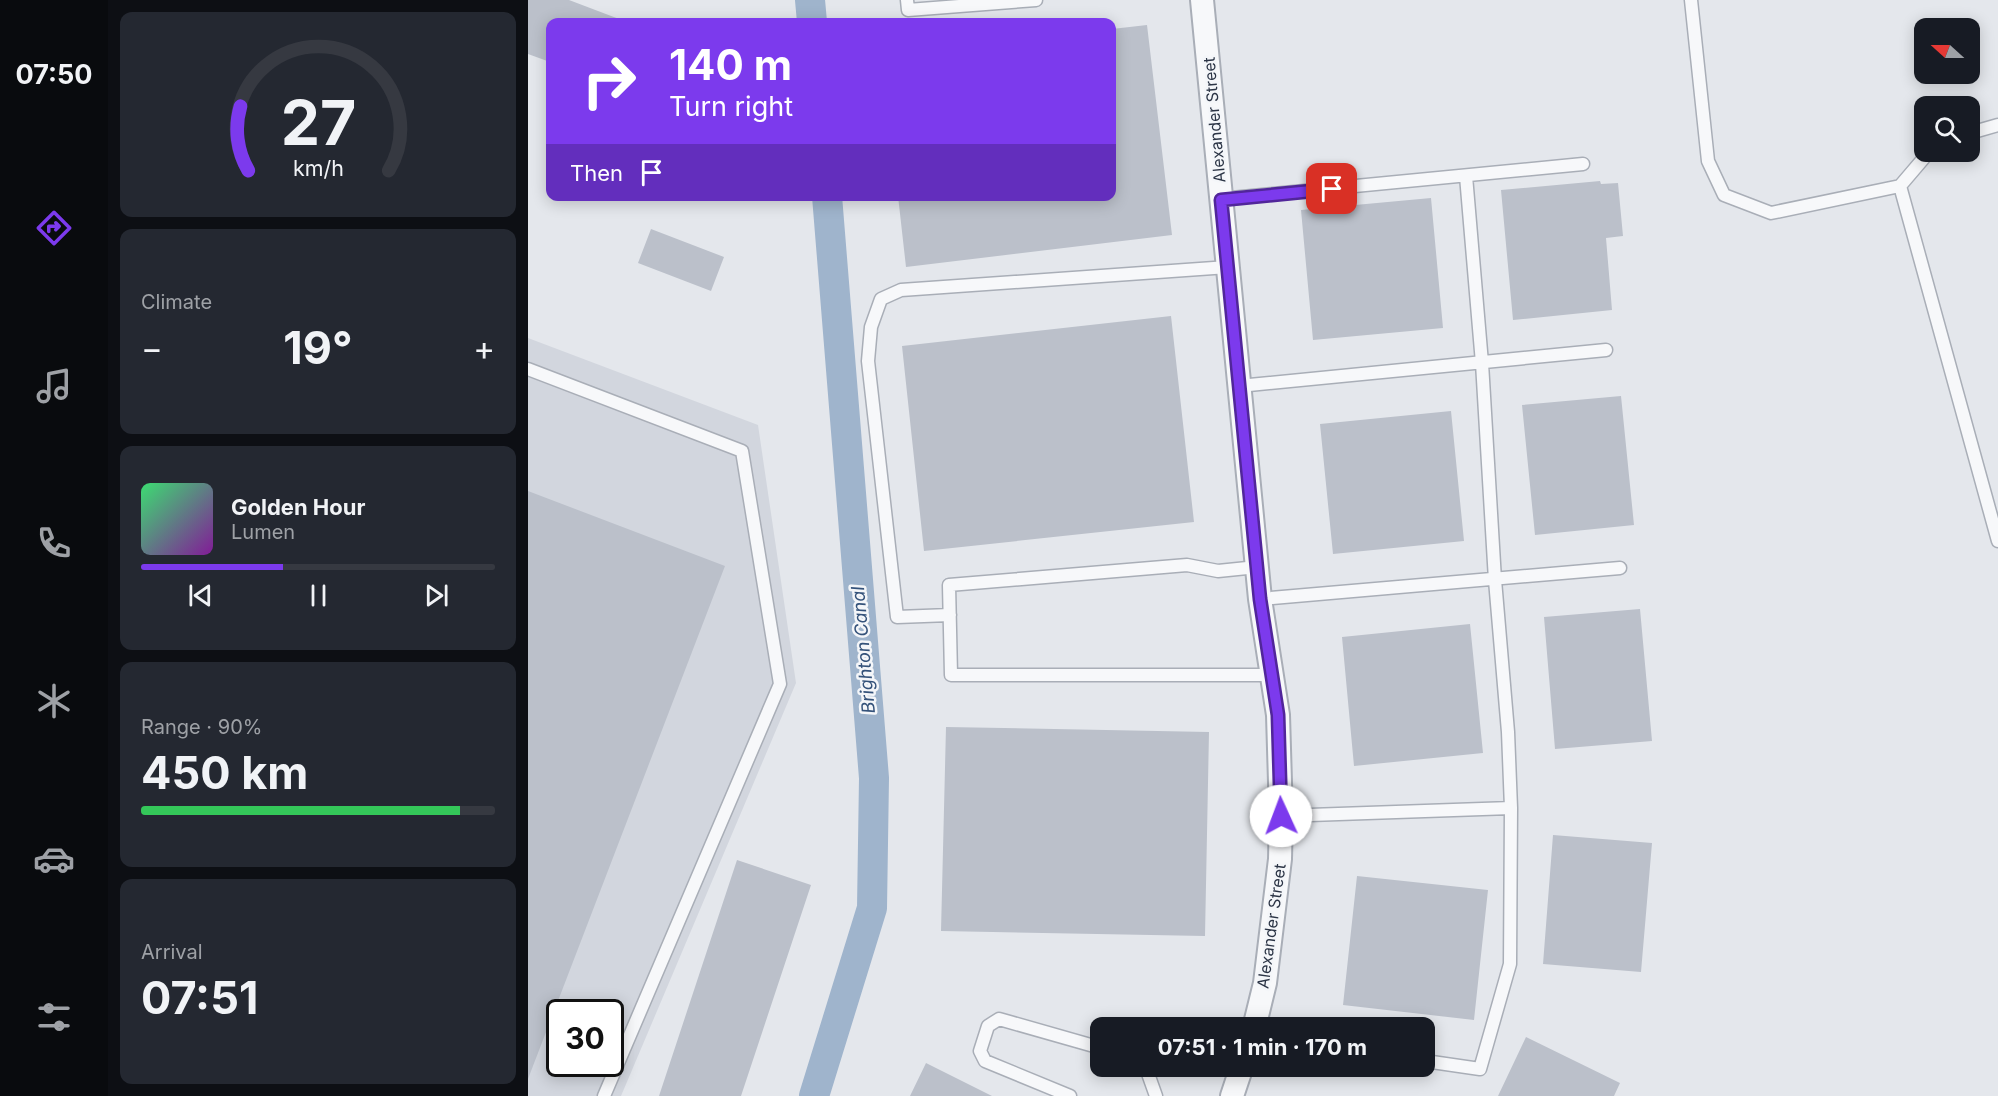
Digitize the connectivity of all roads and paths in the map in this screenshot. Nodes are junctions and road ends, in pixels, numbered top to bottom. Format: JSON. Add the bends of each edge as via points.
{"nodes":[{"id":1,"x":907,"y":0,"type":"edge"},
{"id":2,"x":1036,"y":0,"type":"edge"},
{"id":3,"x":1202,"y":0,"type":"edge"},
{"id":4,"x":1691,"y":0,"type":"edge"},
{"id":5,"x":1998,"y":124,"type":"edge"},
{"id":6,"x":1980,"y":130,"type":"edge"},
{"id":7,"x":1920,"y":162,"type":"edge"},
{"id":8,"x":1583,"y":164,"type":"dead end"},
{"id":9,"x":1466,"y":176,"type":"junction"},
{"id":10,"x":1900,"y":186,"type":"junction"},
{"id":11,"x":1221,"y":200,"type":"junction"},
{"id":12,"x":1228,"y":267,"type":"junction"},
{"id":13,"x":1606,"y":350,"type":"dead end"},
{"id":14,"x":1482,"y":363,"type":"junction"},
{"id":15,"x":528,"y":369,"type":"edge"},
{"id":16,"x":1239,"y":386,"type":"junction"},
{"id":17,"x":1998,"y":540,"type":"edge"},
{"id":18,"x":1257,"y":567,"type":"junction"},
{"id":19,"x":1620,"y":568,"type":"dead end"},
{"id":20,"x":1495,"y":580,"type":"junction"},
{"id":21,"x":1260,"y":599,"type":"junction"},
{"id":22,"x":950,"y":615,"type":"junction"},
{"id":23,"x":1272,"y":675,"type":"junction"},
{"id":24,"x":1511,"y":808,"type":"junction"},
{"id":25,"x":1281,"y":816,"type":"junction"},
{"id":26,"x":1257,"y":1017,"type":"edge"},
{"id":27,"x":1090,"y":1045,"type":"edge"},
{"id":28,"x":1435,"y":1062,"type":"edge"},
{"id":29,"x":1149,"y":1077,"type":"edge"},
{"id":30,"x":1239,"y":1077,"type":"edge"},
{"id":31,"x":604,"y":1096,"type":"edge"},
{"id":32,"x":1070,"y":1096,"type":"edge"},
{"id":33,"x":1156,"y":1096,"type":"edge"},
{"id":34,"x":1233,"y":1096,"type":"edge"}],
"edges":[{"from":1,"to":2,"type":"lane","via":[[908,10]]},
{"from":3,"to":11,"type":"street","name":"Alexander Street"},
{"from":4,"to":10,"type":"lane","via":[[1708,161],[1724,195],[1771,213]]},
{"from":5,"to":6,"type":"lane"},
{"from":7,"to":10,"type":"lane"},
{"from":8,"to":9,"type":"lane"},
{"from":9,"to":11,"type":"lane"},
{"from":9,"to":14,"type":"lane"},
{"from":10,"to":17,"type":"lane"},
{"from":11,"to":12,"type":"street","name":"Alexander Street"},
{"from":12,"to":16,"type":"street","name":"Alexander Street"},
{"from":12,"to":22,"type":"lane","via":[[902,290],[881,299],[871,327],[868,362],[897,617]]},
{"from":13,"to":14,"type":"lane"},
{"from":14,"to":16,"type":"lane"},
{"from":14,"to":20,"type":"lane"},
{"from":15,"to":31,"type":"lane","via":[[742,451],[780,684]]},
{"from":16,"to":18,"type":"street","name":"Alexander Street"},
{"from":18,"to":21,"type":"street","name":"Alexander Street"},
{"from":18,"to":22,"type":"lane","via":[[1218,571],[1187,565],[949,585]]},
{"from":19,"to":20,"type":"lane"},
{"from":20,"to":21,"type":"lane"},
{"from":20,"to":24,"type":"lane"},
{"from":21,"to":23,"type":"street","name":"Alexander Street"},
{"from":22,"to":23,"type":"lane","via":[[951,675]]},
{"from":23,"to":25,"type":"street","name":"Alexander Street","via":[[1278,715]]},
{"from":24,"to":25,"type":"lane"},
{"from":24,"to":28,"type":"lane","via":[[1510,964],[1480,1069]]},
{"from":25,"to":26,"type":"street","name":"Alexander Street","via":[[1280,859],[1265,983]]},
{"from":27,"to":32,"type":"lane","via":[[999,1019],[988,1026],[980,1051],[985,1061]]},
{"from":29,"to":33,"type":"lane"},
{"from":30,"to":34,"type":"street"}]}
